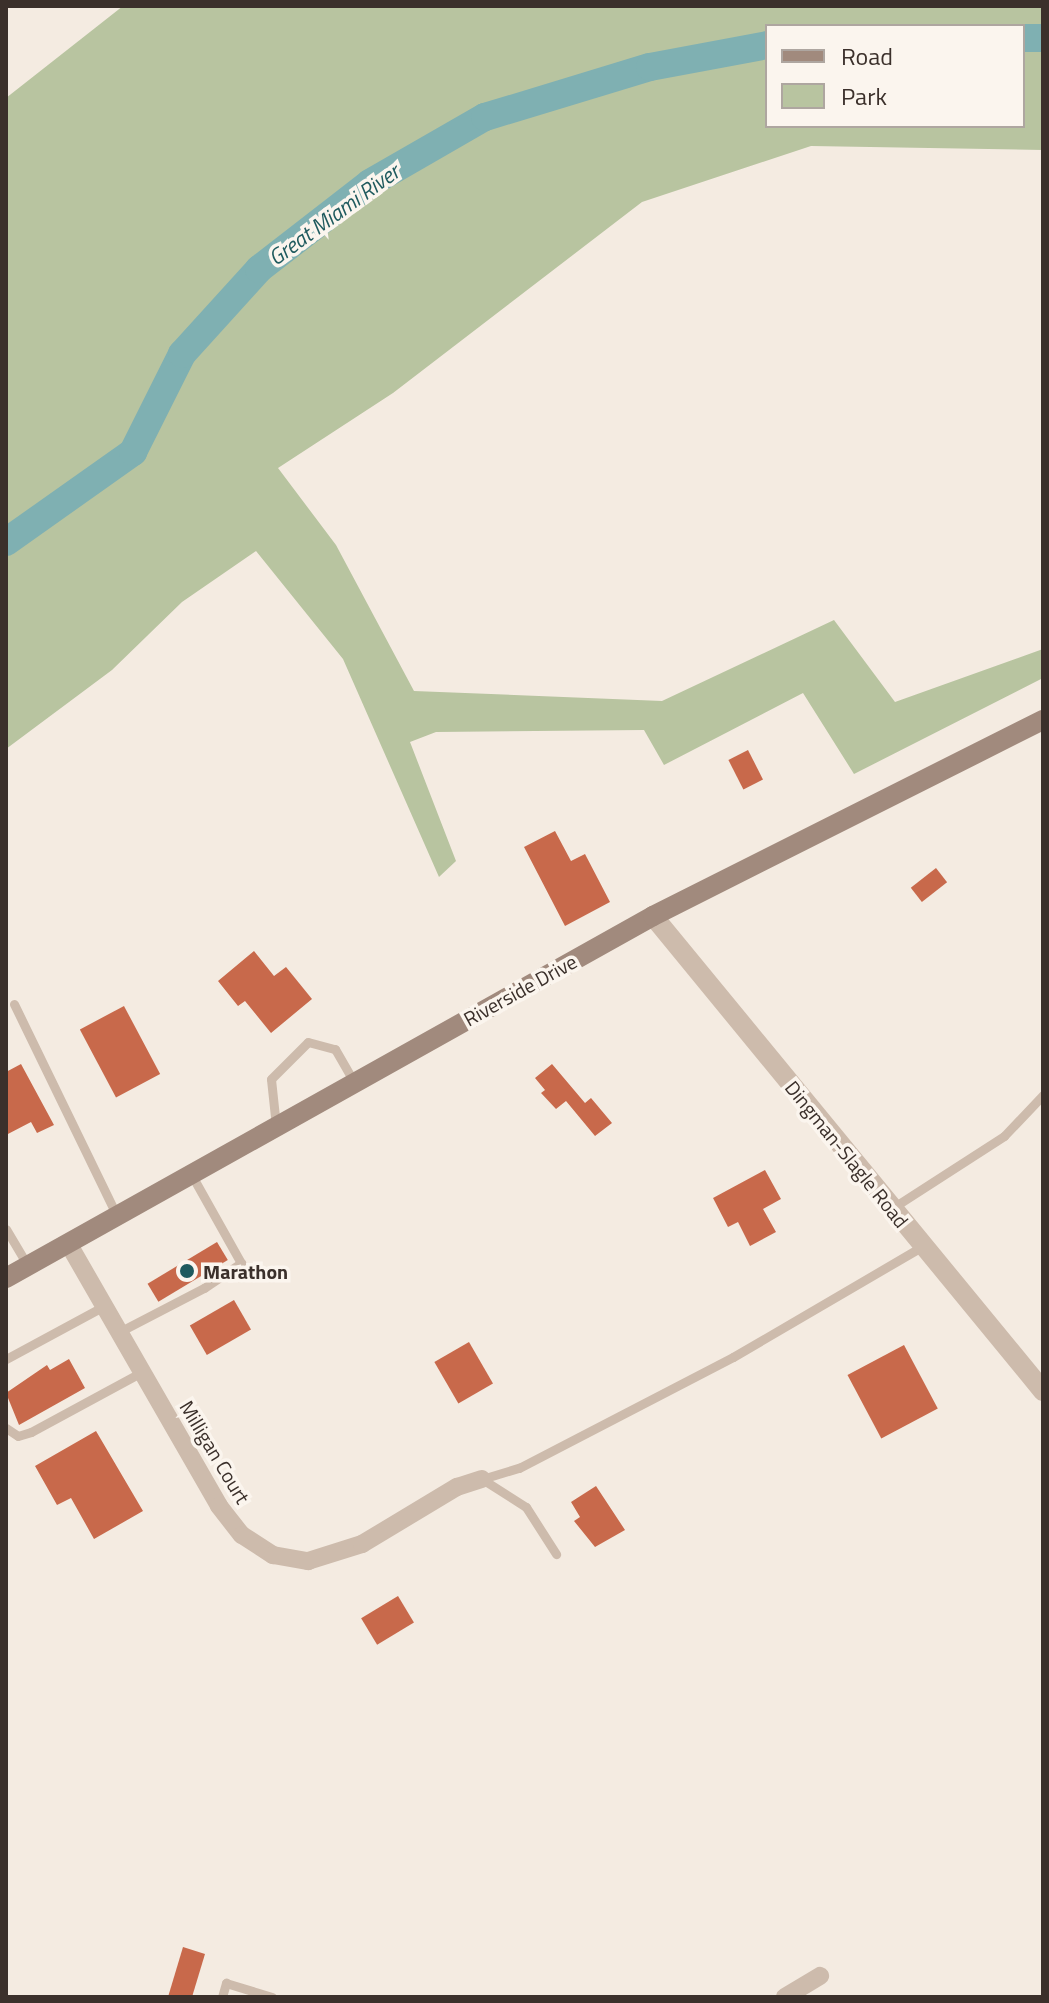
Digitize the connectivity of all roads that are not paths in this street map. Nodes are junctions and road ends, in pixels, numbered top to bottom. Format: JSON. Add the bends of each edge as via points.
{"nodes":[{"id":1,"x":1043,"y":720,"type":"edge"},
{"id":2,"x":653,"y":916,"type":"junction"},
{"id":3,"x":14,"y":1004,"type":"dead end"},
{"id":4,"x":354,"y":1082,"type":"junction"},
{"id":5,"x":1043,"y":1095,"type":"edge"},
{"id":6,"x":276,"y":1126,"type":"junction"},
{"id":7,"x":191,"y":1174,"type":"junction"},
{"id":8,"x":892,"y":1208,"type":"junction"},
{"id":9,"x":117,"y":1216,"type":"junction"},
{"id":10,"x":6,"y":1229,"type":"edge"},
{"id":11,"x":68,"y":1243,"type":"junction"},
{"id":12,"x":923,"y":1246,"type":"junction"},
{"id":13,"x":28,"y":1266,"type":"junction"},
{"id":14,"x":6,"y":1278,"type":"edge"},
{"id":15,"x":104,"y":1306,"type":"junction"},
{"id":16,"x":119,"y":1332,"type":"junction"},
{"id":17,"x":6,"y":1359,"type":"edge"},
{"id":18,"x":142,"y":1372,"type":"junction"},
{"id":19,"x":1043,"y":1391,"type":"edge"},
{"id":20,"x":6,"y":1428,"type":"edge"},
{"id":21,"x":482,"y":1479,"type":"junction"},
{"id":22,"x":556,"y":1554,"type":"dead end"},
{"id":23,"x":820,"y":1976,"type":"dead end"},
{"id":24,"x":222,"y":1997,"type":"edge"},
{"id":25,"x":272,"y":1997,"type":"edge"},
{"id":26,"x":785,"y":1997,"type":"edge"}],
"edges":[{"from":1,"to":2,"type":"main road","name":"Riverside Drive"},
{"from":2,"to":4,"type":"main road","name":"Riverside Drive"},
{"from":2,"to":8,"type":"street","name":"Dingman-Slagle Road"},
{"from":3,"to":9,"type":"lane"},
{"from":4,"to":6,"type":"main road","name":"Riverside Drive"},
{"from":4,"to":6,"type":"lane","via":[[335,1049],[308,1042],[271,1079]]},
{"from":5,"to":8,"type":"lane","via":[[1004,1136]]},
{"from":6,"to":7,"type":"main road","name":"Riverside Drive"},
{"from":7,"to":9,"type":"main road","name":"Riverside Drive"},
{"from":7,"to":16,"type":"lane","via":[[241,1263]]},
{"from":8,"to":12,"type":"street","name":"Dingman-Slagle Road"},
{"from":9,"to":11,"type":"main road","name":"Riverside Drive"},
{"from":10,"to":13,"type":"lane"},
{"from":11,"to":13,"type":"main road","name":"Riverside Drive"},
{"from":11,"to":15,"type":"street","name":"Milligan Court"},
{"from":12,"to":19,"type":"street","name":"Dingman-Slagle Road"},
{"from":12,"to":21,"type":"lane","via":[[719,1364],[519,1468]]},
{"from":13,"to":14,"type":"main road","name":"Riverside Drive"},
{"from":15,"to":16,"type":"street","name":"Milligan Court"},
{"from":15,"to":17,"type":"lane"},
{"from":16,"to":18,"type":"street","name":"Milligan Court"},
{"from":18,"to":20,"type":"lane","via":[[31,1432],[18,1436]]},
{"from":18,"to":21,"type":"street","name":"Milligan Court","via":[[219,1506],[242,1535],[273,1555],[308,1561],[362,1544],[457,1487]]},
{"from":21,"to":22,"type":"lane","via":[[526,1507]]},
{"from":23,"to":26,"type":"street"},
{"from":24,"to":25,"type":"lane","via":[[226,1983]]}]}
